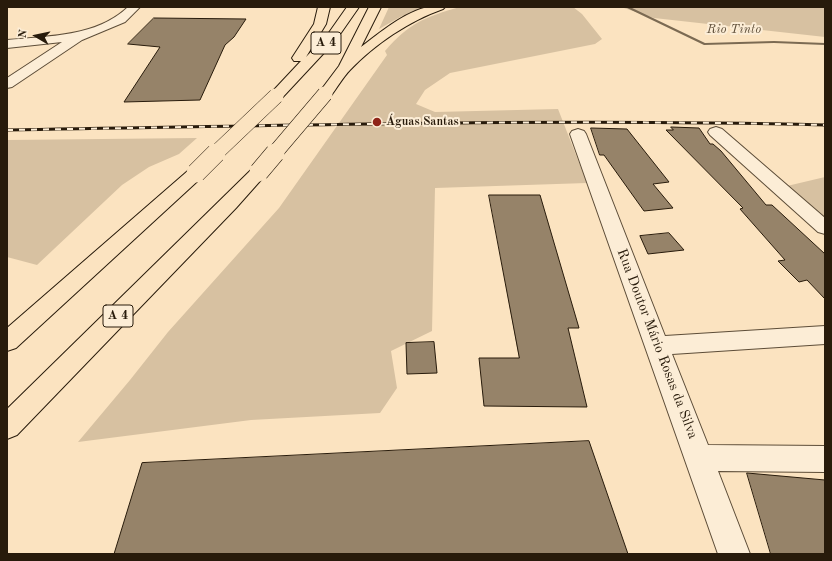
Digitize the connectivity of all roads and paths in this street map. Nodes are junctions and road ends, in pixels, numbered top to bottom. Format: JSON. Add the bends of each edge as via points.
{"nodes":[{"id":1,"x":134,"y":7,"type":"edge"},
{"id":2,"x":324,"y":7,"type":"edge"},
{"id":3,"x":352,"y":7,"type":"edge"},
{"id":4,"x":375,"y":7,"type":"edge"},
{"id":5,"x":439,"y":7,"type":"edge"},
{"id":6,"x":78,"y":37,"type":"junction"},
{"id":7,"x":7,"y":44,"type":"edge"},
{"id":8,"x":345,"y":67,"type":"junction"},
{"id":9,"x":295,"y":75,"type":"junction"},
{"id":10,"x":7,"y":84,"type":"edge"},
{"id":11,"x":716,"y":132,"type":"dead end"},
{"id":12,"x":578,"y":134,"type":"dead end"},
{"id":13,"x":825,"y":228,"type":"edge"},
{"id":14,"x":825,"y":334,"type":"edge"},
{"id":15,"x":7,"y":342,"type":"edge"},
{"id":16,"x":656,"y":346,"type":"junction"},
{"id":17,"x":7,"y":427,"type":"edge"},
{"id":18,"x":699,"y":458,"type":"junction"},
{"id":19,"x":825,"y":459,"type":"edge"},
{"id":20,"x":734,"y":554,"type":"edge"}],
"edges":[{"from":1,"to":6,"type":"street","via":[[121,20]]},
{"from":2,"to":9,"type":"highway","via":[[320,24],[301,53]]},
{"from":3,"to":9,"type":"highway","number":"A 4","via":[[332,37]]},
{"from":4,"to":8,"type":"highway","number":"A 4"},
{"from":5,"to":8,"type":"highway","via":[[400,23]]},
{"from":6,"to":7,"type":"street"},
{"from":6,"to":10,"type":"street"},
{"from":8,"to":17,"type":"highway","number":"A 4","bridge":true,"via":[[259,172]]},
{"from":9,"to":15,"type":"highway","number":"A 4","bridge":true,"via":[[196,173]]},
{"from":11,"to":13,"type":"street"},
{"from":12,"to":16,"type":"street","name":"Rua Doutor Mário Rosas da Silva"},
{"from":14,"to":16,"type":"street"},
{"from":16,"to":18,"type":"street","name":"Rua Doutor Mário Rosas da Silva"},
{"from":18,"to":19,"type":"street"},
{"from":18,"to":20,"type":"street","name":"Rua Doutor Mário Rosas da Silva"}]}
